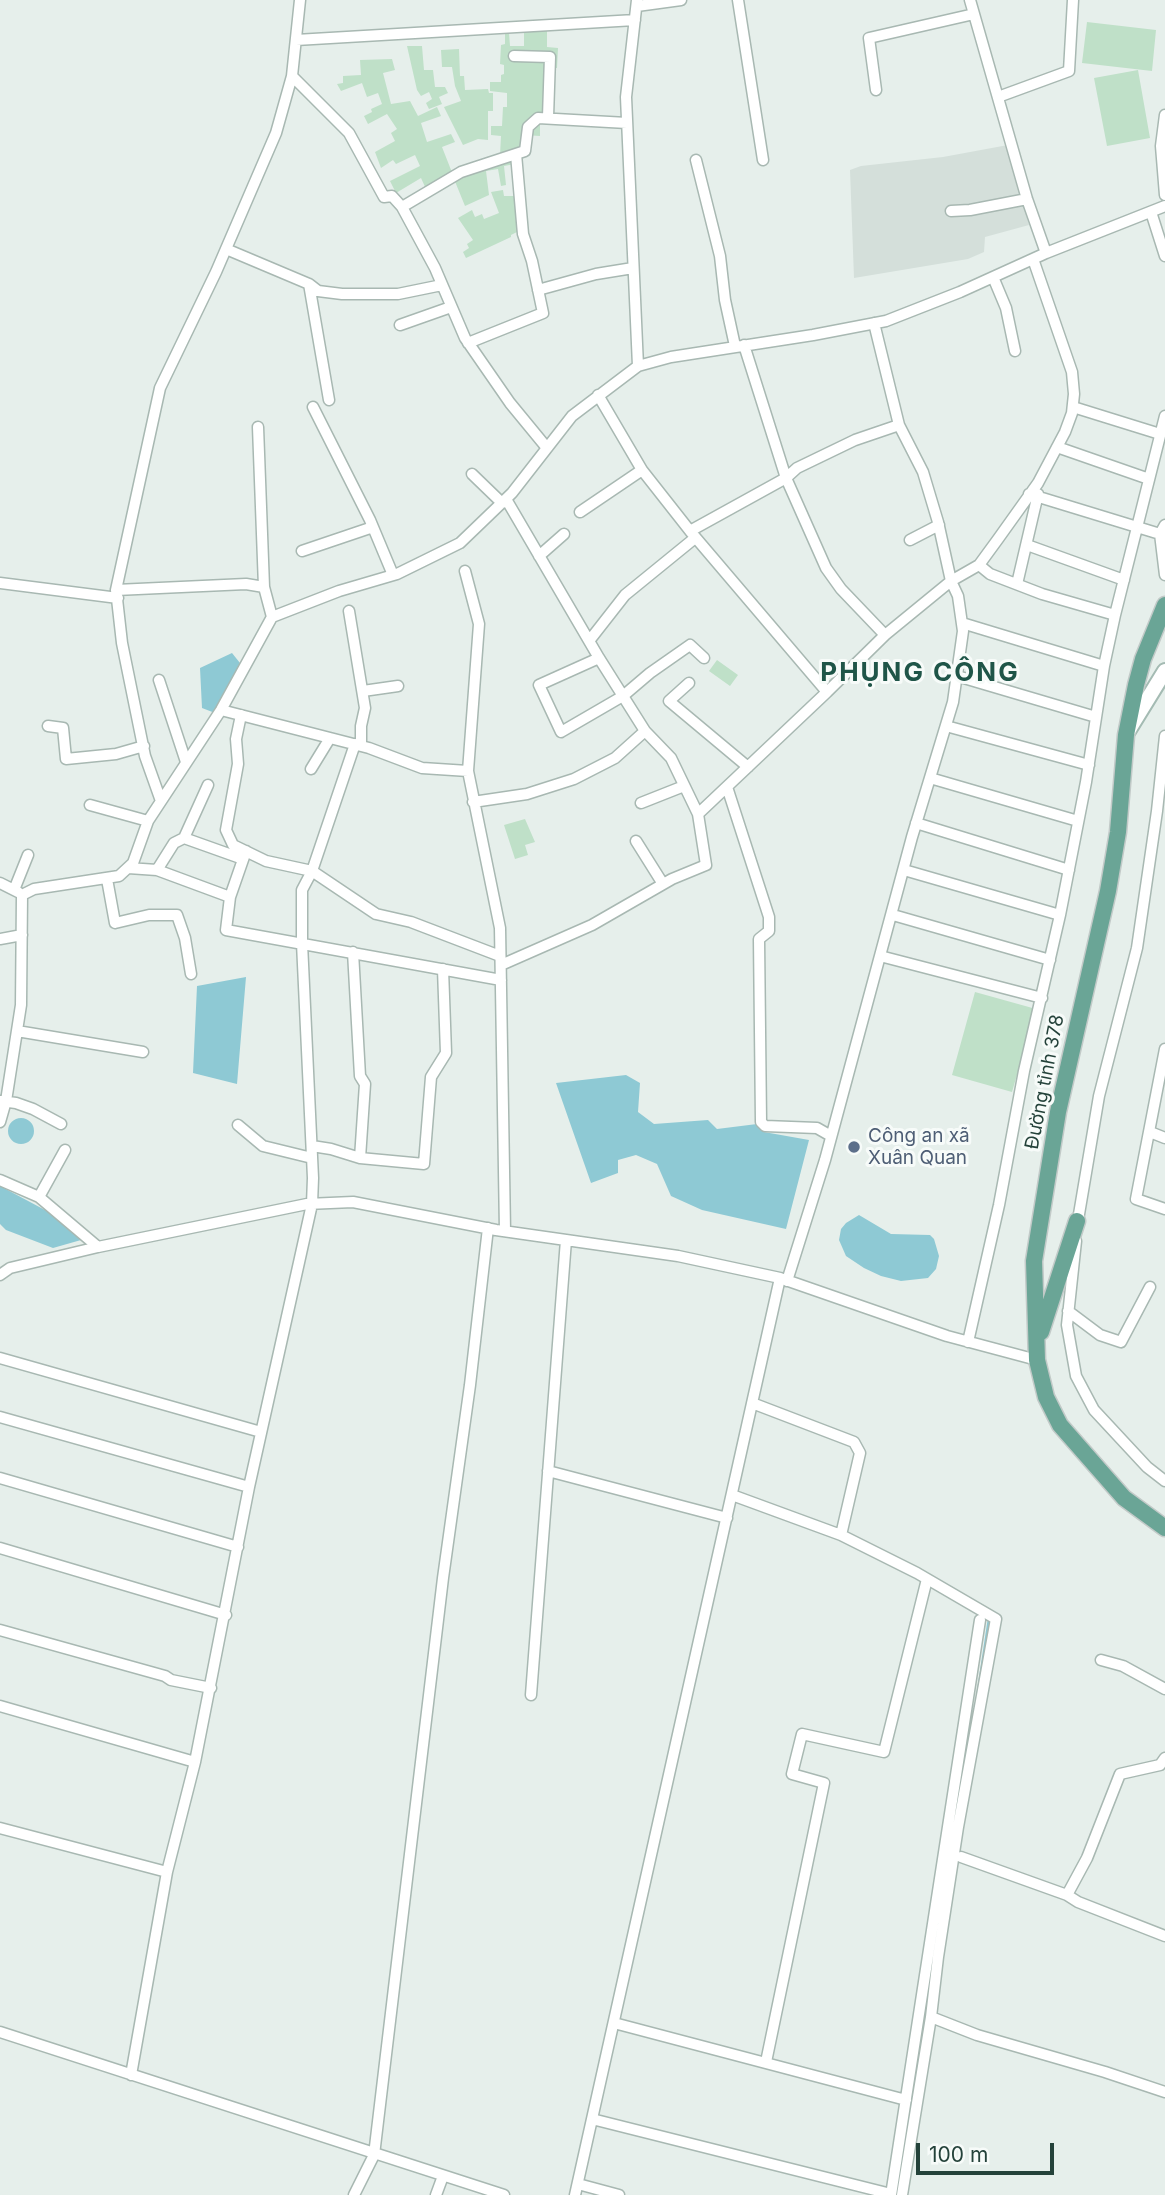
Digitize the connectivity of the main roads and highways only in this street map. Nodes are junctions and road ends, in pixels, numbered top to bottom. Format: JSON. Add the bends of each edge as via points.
{"nodes":[{"id":1,"x":1165,"y":605,"type":"edge"},
{"id":2,"x":1165,"y":671,"type":"edge"},
{"id":3,"x":1126,"y":735,"type":"junction"},
{"id":4,"x":1077,"y":1221,"type":"road end"},
{"id":5,"x":1037,"y":1352,"type":"junction"},
{"id":6,"x":1165,"y":1528,"type":"edge"}],
"edges":[{"from":1,"to":3,"type":"main road","name":"Đường tỉnh 378","via":[[1143,659]]},
{"from":2,"to":3,"type":"main road"},
{"from":3,"to":5,"type":"main road","name":"Đường tỉnh 378","via":[[1108,891],[1058,1112],[1034,1261]]},
{"from":4,"to":5,"type":"main road"},
{"from":5,"to":6,"type":"main road","name":"Đường tỉnh 378","via":[[1046,1397],[1060,1425],[1124,1498]]}]}
